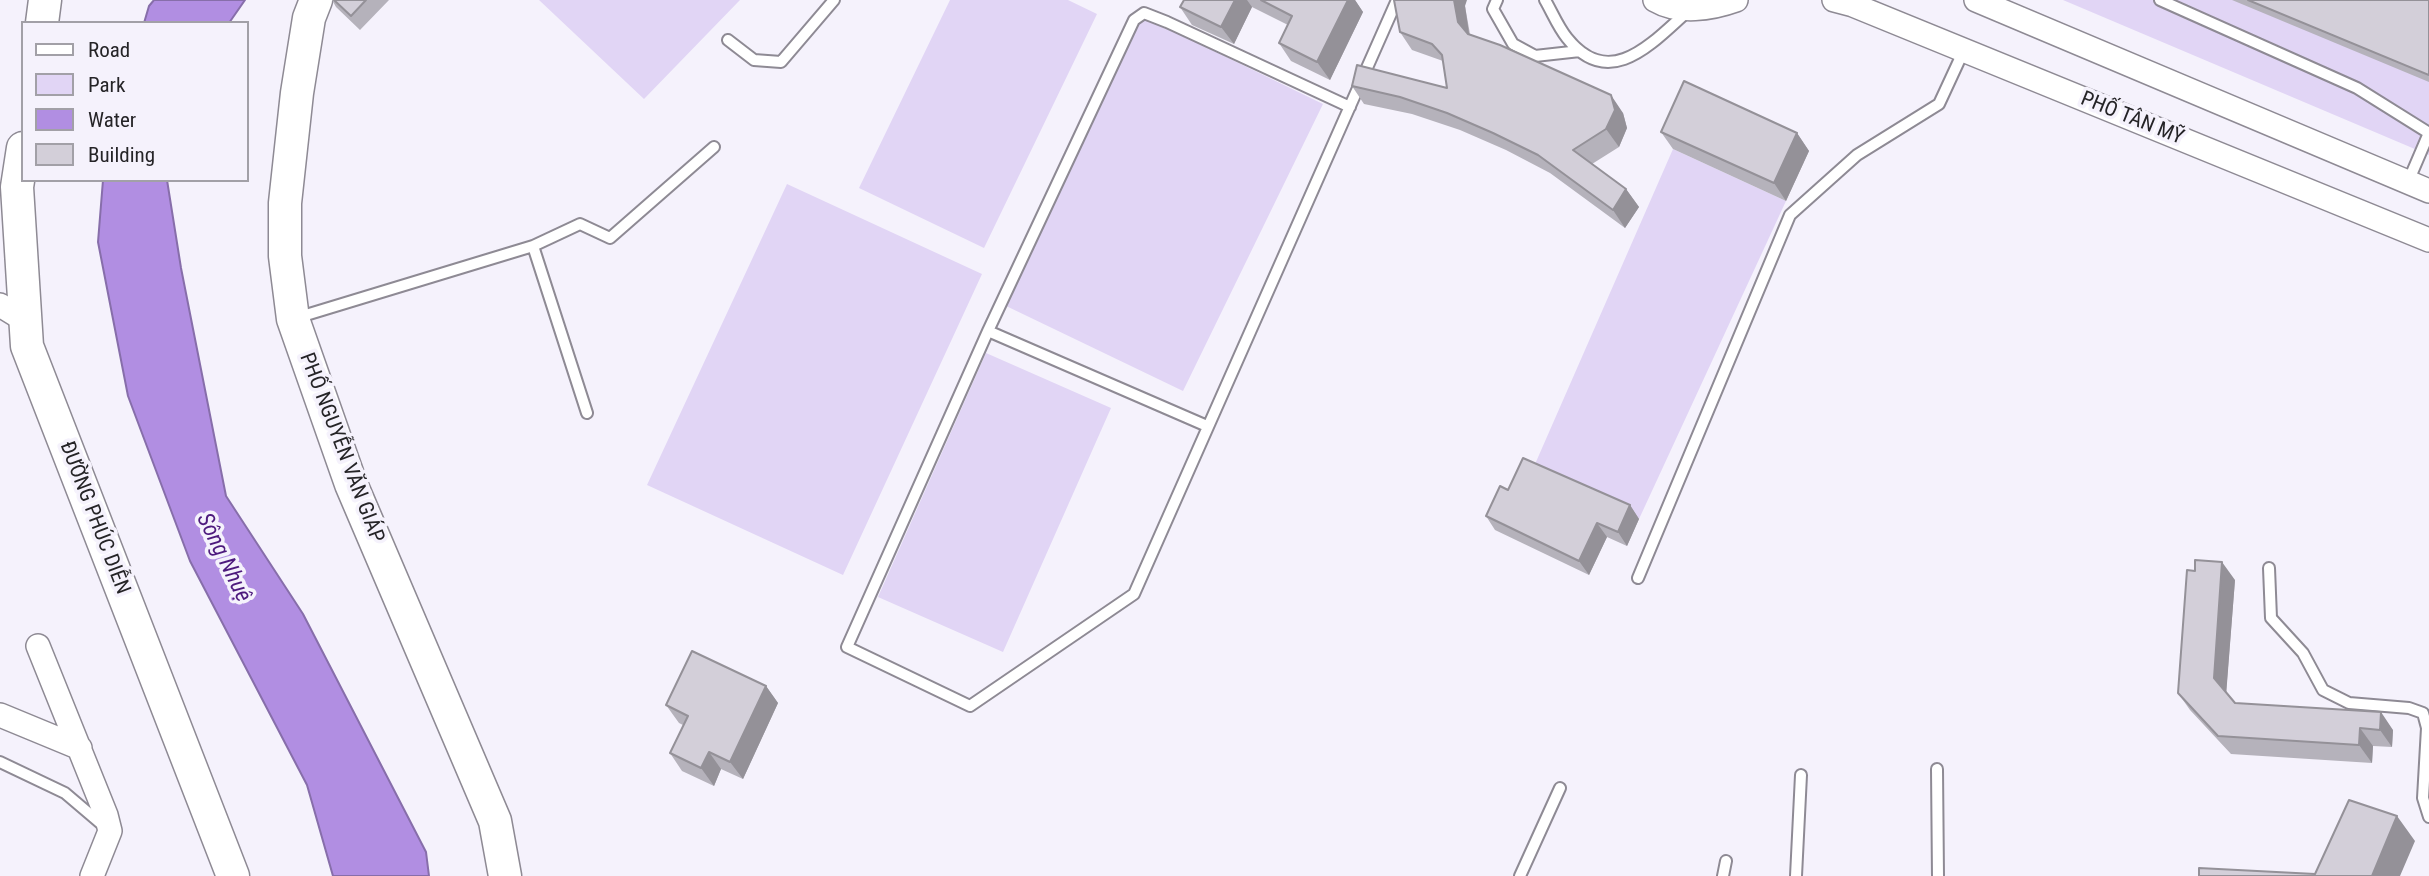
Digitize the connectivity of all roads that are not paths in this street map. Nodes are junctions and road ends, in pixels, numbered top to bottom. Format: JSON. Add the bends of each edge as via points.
{"nodes":[{"id":1,"x":45,"y":0,"type":"edge"},
{"id":2,"x":316,"y":0,"type":"edge"},
{"id":3,"x":834,"y":0,"type":"edge"},
{"id":4,"x":1398,"y":0,"type":"edge"},
{"id":5,"x":1497,"y":0,"type":"edge"},
{"id":6,"x":1545,"y":0,"type":"edge"},
{"id":7,"x":1655,"y":0,"type":"edge"},
{"id":8,"x":1736,"y":0,"type":"edge"},
{"id":9,"x":1834,"y":0,"type":"edge"},
{"id":10,"x":1976,"y":0,"type":"edge"},
{"id":11,"x":2160,"y":0,"type":"edge"},
{"id":12,"x":1691,"y":9,"type":"junction"},
{"id":13,"x":42,"y":21,"type":"edge"},
{"id":14,"x":728,"y":40,"type":"dead end"},
{"id":15,"x":1965,"y":50,"type":"junction"},
{"id":16,"x":1580,"y":51,"type":"junction"},
{"id":17,"x":1350,"y":107,"type":"junction"},
{"id":18,"x":2429,"y":133,"type":"edge"},
{"id":19,"x":713,"y":146,"type":"dead end"},
{"id":20,"x":21,"y":161,"type":"edge"},
{"id":21,"x":2418,"y":187,"type":"edge"},
{"id":22,"x":2429,"y":240,"type":"edge"},
{"id":23,"x":533,"y":246,"type":"junction"},
{"id":24,"x":13,"y":313,"type":"edge"},
{"id":25,"x":293,"y":319,"type":"junction"},
{"id":26,"x":988,"y":331,"type":"junction"},
{"id":27,"x":587,"y":413,"type":"dead end"},
{"id":28,"x":1207,"y":426,"type":"junction"},
{"id":29,"x":2269,"y":568,"type":"dead end"},
{"id":30,"x":1638,"y":578,"type":"dead end"},
{"id":31,"x":38,"y":646,"type":"dead end"},
{"id":32,"x":0,"y":715,"type":"edge"},
{"id":33,"x":80,"y":748,"type":"junction"},
{"id":34,"x":0,"y":762,"type":"edge"},
{"id":35,"x":1937,"y":769,"type":"dead end"},
{"id":36,"x":1801,"y":775,"type":"dead end"},
{"id":37,"x":1560,"y":788,"type":"dead end"},
{"id":38,"x":2429,"y":817,"type":"edge"},
{"id":39,"x":110,"y":831,"type":"junction"},
{"id":40,"x":1726,"y":861,"type":"dead end"},
{"id":41,"x":92,"y":876,"type":"edge"},
{"id":42,"x":233,"y":876,"type":"edge"},
{"id":43,"x":505,"y":876,"type":"edge"},
{"id":44,"x":1520,"y":876,"type":"edge"},
{"id":45,"x":1723,"y":876,"type":"edge"},
{"id":46,"x":1796,"y":876,"type":"edge"},
{"id":47,"x":1938,"y":876,"type":"edge"}],
"edges":[{"from":1,"to":13,"type":"street"},
{"from":2,"to":25,"type":"street","name":"PHỐ NGUYỄN VĂN GIÁP","via":[[297,93],[285,203],[285,256]]},
{"from":3,"to":14,"type":"lane","via":[[781,62],[754,60]]},
{"from":4,"to":17,"type":"lane"},
{"from":5,"to":16,"type":"lane","via":[[1493,9],[1513,44],[1535,56]]},
{"from":6,"to":16,"type":"lane","via":[[1566,37]]},
{"from":7,"to":12,"type":"street"},
{"from":8,"to":12,"type":"street"},
{"from":9,"to":15,"type":"street","name":"PHỐ TÂN MỸ"},
{"from":10,"to":21,"type":"street"},
{"from":11,"to":18,"type":"lane","via":[[2357,88]]},
{"from":12,"to":16,"type":"lane","via":[[1627,59],[1594,59]]},
{"from":15,"to":22,"type":"street","name":"PHỐ TÂN MỸ"},
{"from":15,"to":30,"type":"lane","via":[[1939,104],[1857,155],[1790,215]]},
{"from":17,"to":26,"type":"lane","via":[[1144,13],[1134,20]]},
{"from":17,"to":28,"type":"lane"},
{"from":18,"to":21,"type":"lane"},
{"from":19,"to":23,"type":"lane","via":[[610,237],[580,224]]},
{"from":20,"to":24,"type":"street","name":"ĐƯỜNG PHÚC DIỄN"},
{"from":23,"to":25,"type":"lane"},
{"from":23,"to":27,"type":"lane"},
{"from":24,"to":42,"type":"street","name":"ĐƯỜNG PHÚC DIỄN"},
{"from":25,"to":43,"type":"street","name":"PHỐ NGUYỄN VĂN GIÁP","via":[[351,484],[495,821]]},
{"from":26,"to":28,"type":"lane"},
{"from":26,"to":28,"type":"lane","via":[[847,647],[970,706],[1133,594]]},
{"from":29,"to":38,"type":"lane","via":[[2271,618],[2303,653],[2323,691],[2349,703],[2423,713],[2427,728],[2423,798]]},
{"from":31,"to":33,"type":"street"},
{"from":32,"to":33,"type":"street"},
{"from":33,"to":39,"type":"street","via":[[104,804]]},
{"from":34,"to":39,"type":"lane","via":[[65,793]]},
{"from":35,"to":47,"type":"lane"},
{"from":36,"to":46,"type":"lane"},
{"from":37,"to":44,"type":"lane"},
{"from":39,"to":41,"type":"street"},
{"from":40,"to":45,"type":"lane"}]}
